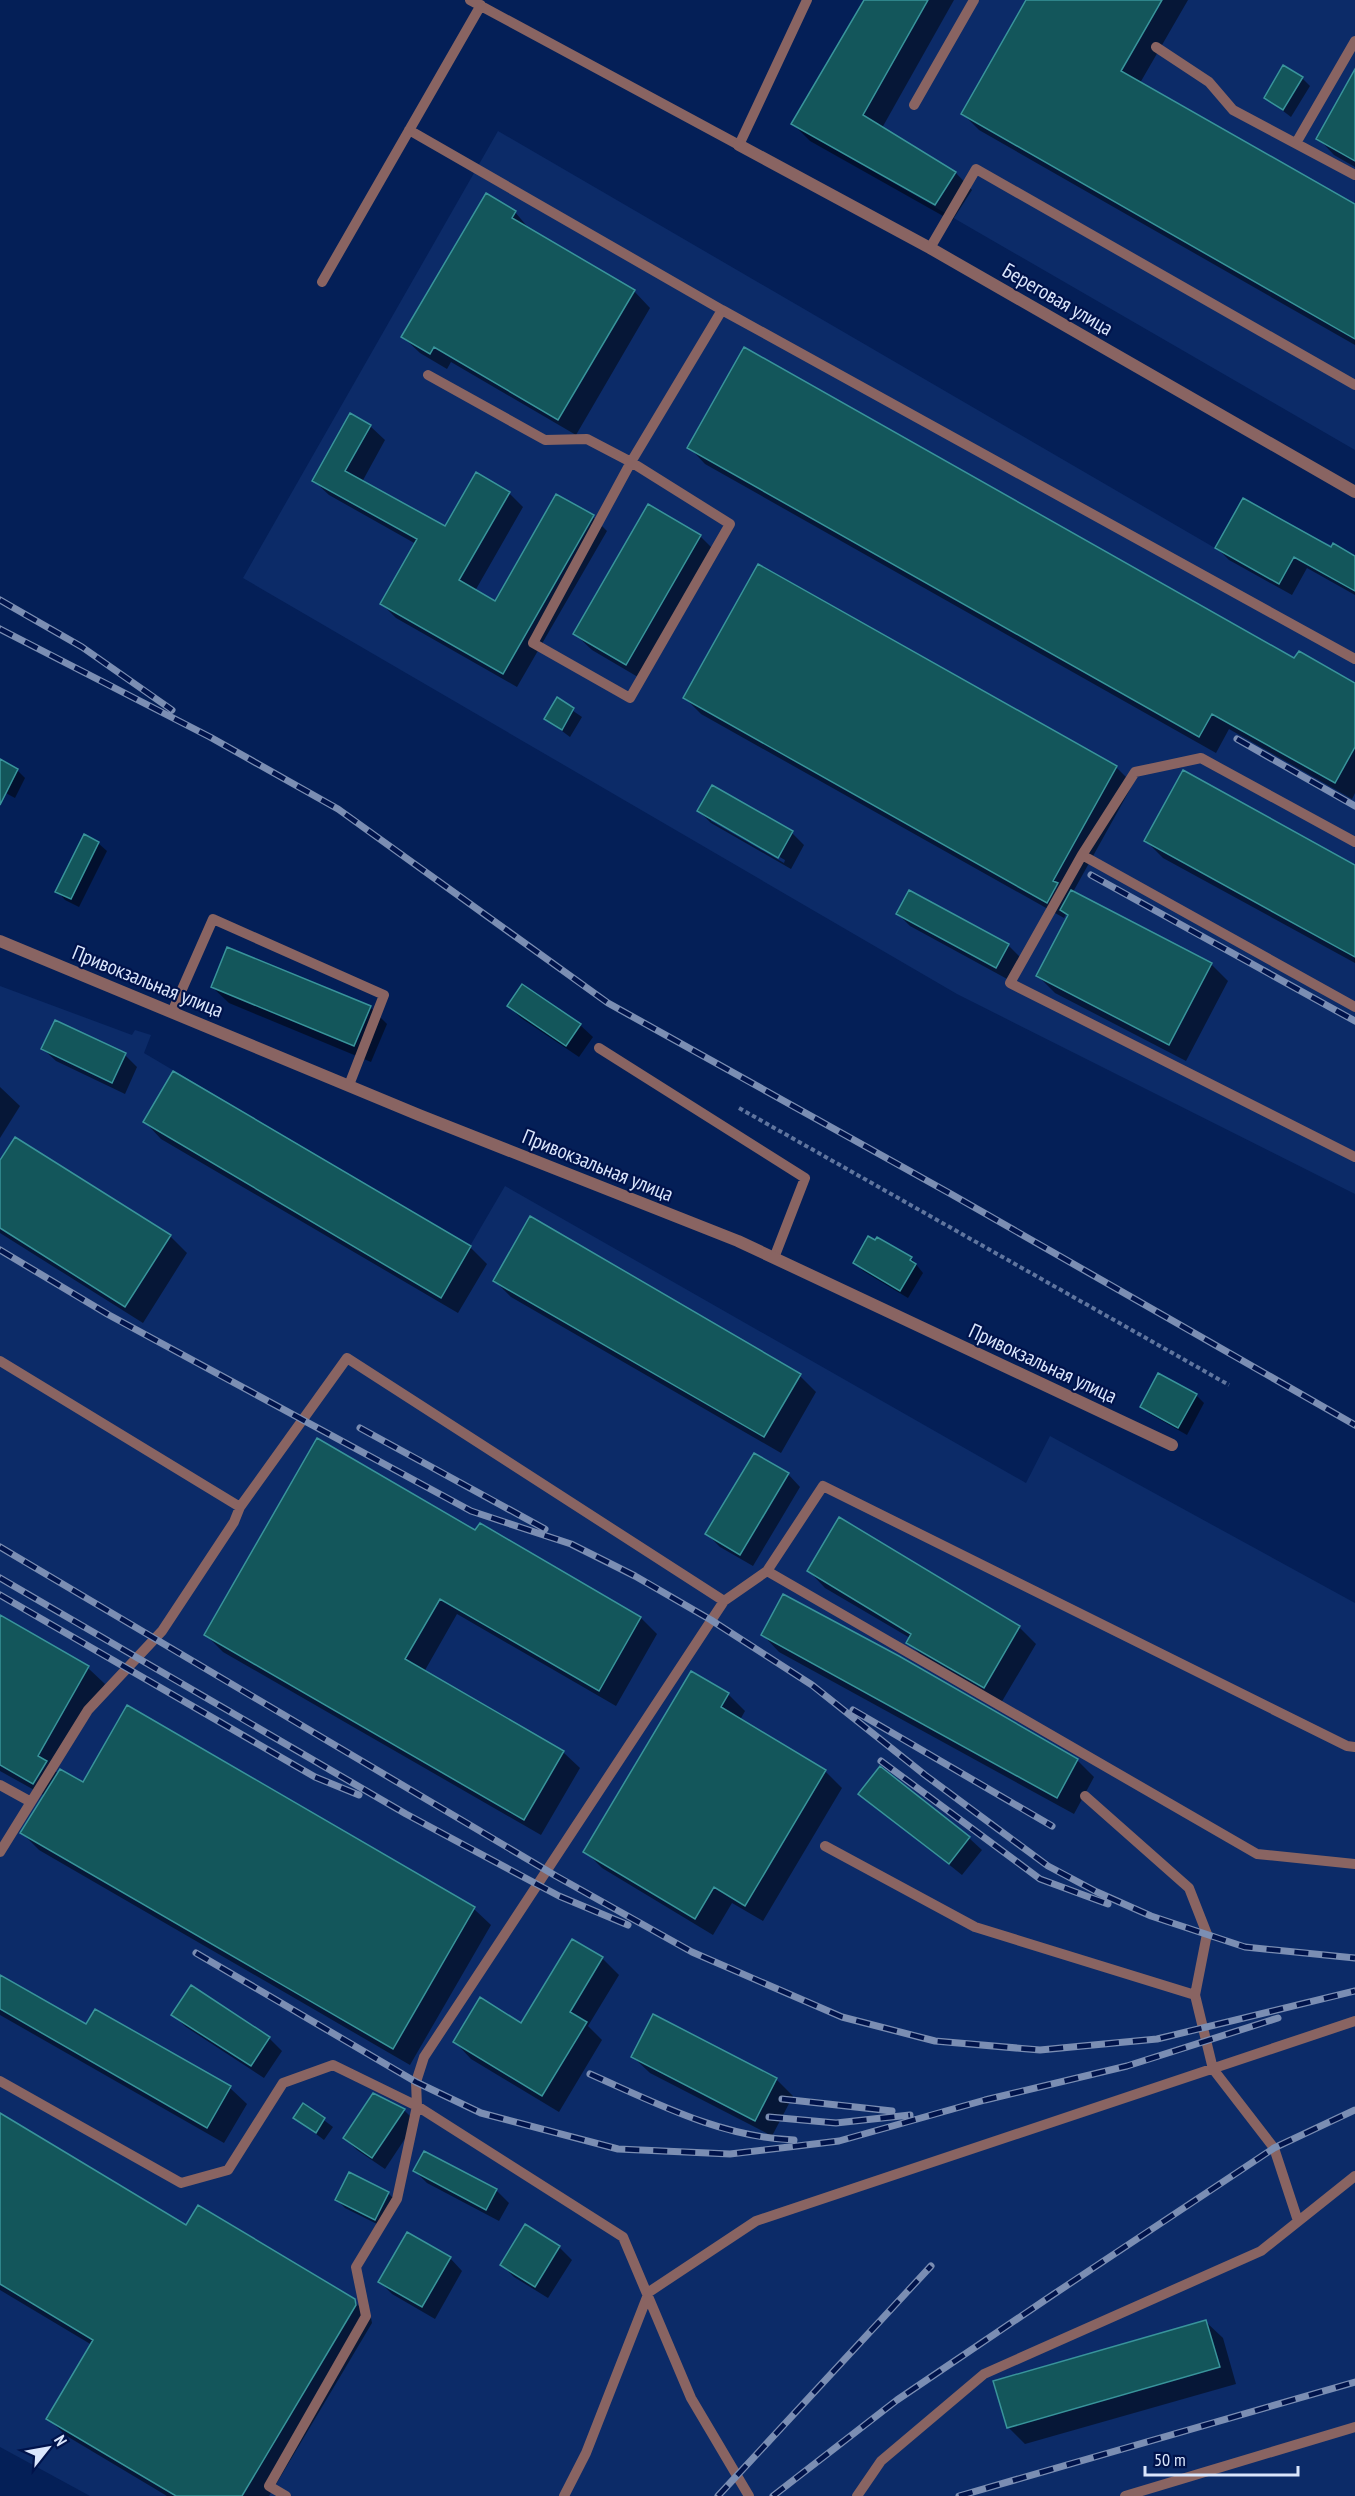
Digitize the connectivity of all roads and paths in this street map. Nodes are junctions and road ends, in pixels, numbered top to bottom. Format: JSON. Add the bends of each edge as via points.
{"nodes":[{"id":1,"x":470,"y":0,"type":"edge"},
{"id":2,"x":807,"y":0,"type":"edge"},
{"id":3,"x":974,"y":0,"type":"edge"},
{"id":4,"x":481,"y":5,"type":"junction"},
{"id":5,"x":1355,"y":41,"type":"edge"},
{"id":6,"x":1156,"y":47,"type":"dead end"},
{"id":7,"x":914,"y":105,"type":"dead end"},
{"id":8,"x":409,"y":130,"type":"junction"},
{"id":9,"x":1296,"y":142,"type":"junction"},
{"id":10,"x":739,"y":145,"type":"junction"},
{"id":11,"x":1355,"y":175,"type":"edge"},
{"id":12,"x":930,"y":248,"type":"junction"},
{"id":13,"x":322,"y":282,"type":"dead end"},
{"id":14,"x":722,"y":310,"type":"junction"},
{"id":15,"x":428,"y":375,"type":"dead end"},
{"id":16,"x":1355,"y":385,"type":"edge"},
{"id":17,"x":631,"y":462,"type":"junction"},
{"id":18,"x":1355,"y":492,"type":"edge"},
{"id":19,"x":1355,"y":659,"type":"edge"},
{"id":20,"x":1355,"y":842,"type":"edge"},
{"id":21,"x":1082,"y":855,"type":"junction"},
{"id":22,"x":0,"y":941,"type":"edge"},
{"id":23,"x":1355,"y":1007,"type":"edge"},
{"id":24,"x":172,"y":1012,"type":"junction"},
{"id":25,"x":599,"y":1048,"type":"dead end"},
{"id":26,"x":348,"y":1085,"type":"junction"},
{"id":27,"x":739,"y":1108,"type":"dead end"},
{"id":28,"x":1355,"y":1157,"type":"edge"},
{"id":29,"x":774,"y":1258,"type":"junction"},
{"id":30,"x":0,"y":1361,"type":"edge"},
{"id":31,"x":1229,"y":1385,"type":"dead end"},
{"id":32,"x":1172,"y":1445,"type":"dead end"},
{"id":33,"x":240,"y":1507,"type":"junction"},
{"id":34,"x":767,"y":1571,"type":"junction"},
{"id":35,"x":724,"y":1601,"type":"junction"},
{"id":36,"x":1355,"y":1747,"type":"edge"},
{"id":37,"x":0,"y":1785,"type":"edge"},
{"id":38,"x":1085,"y":1796,"type":"dead end"},
{"id":39,"x":31,"y":1802,"type":"junction"},
{"id":40,"x":825,"y":1846,"type":"dead end"},
{"id":41,"x":0,"y":1852,"type":"edge"},
{"id":42,"x":1355,"y":1864,"type":"edge"},
{"id":43,"x":1195,"y":1995,"type":"junction"},
{"id":44,"x":1355,"y":2021,"type":"edge"},
{"id":45,"x":1213,"y":2069,"type":"junction"},
{"id":46,"x":0,"y":2081,"type":"edge"},
{"id":47,"x":417,"y":2106,"type":"junction"},
{"id":48,"x":1355,"y":2176,"type":"edge"},
{"id":49,"x":1298,"y":2221,"type":"junction"},
{"id":50,"x":649,"y":2292,"type":"junction"},
{"id":51,"x":1355,"y":2427,"type":"edge"},
{"id":52,"x":286,"y":2496,"type":"edge"},
{"id":53,"x":564,"y":2496,"type":"edge"},
{"id":54,"x":749,"y":2496,"type":"edge"},
{"id":55,"x":857,"y":2496,"type":"edge"},
{"id":56,"x":1125,"y":2496,"type":"edge"}],
"edges":[{"from":1,"to":4,"type":"lane"},
{"from":2,"to":10,"type":"lane"},
{"from":3,"to":7,"type":"lane"},
{"from":4,"to":8,"type":"lane"},
{"from":4,"to":10,"type":"lane"},
{"from":5,"to":9,"type":"lane"},
{"from":6,"to":9,"type":"lane","via":[[1209,82],[1233,110]]},
{"from":8,"to":13,"type":"lane"},
{"from":8,"to":14,"type":"lane"},
{"from":9,"to":11,"type":"lane"},
{"from":10,"to":12,"type":"street","name":"Береговая улица"},
{"from":12,"to":16,"type":"lane","via":[[976,169]]},
{"from":12,"to":18,"type":"street","name":"Береговая улица"},
{"from":14,"to":17,"type":"lane"},
{"from":14,"to":19,"type":"lane"},
{"from":15,"to":17,"type":"lane","via":[[545,440],[587,439]]},
{"from":17,"to":17,"type":"lane","via":[[730,524],[630,698],[533,643]]},
{"from":20,"to":21,"type":"lane","via":[[1201,758],[1135,772]]},
{"from":21,"to":23,"type":"lane"},
{"from":21,"to":28,"type":"lane","via":[[1010,983]]},
{"from":22,"to":24,"type":"street","name":"Привокзальная улица"},
{"from":24,"to":26,"type":"street","name":"Привокзальная улица"},
{"from":24,"to":26,"type":"lane","via":[[213,919],[384,995]]},
{"from":25,"to":29,"type":"lane","via":[[805,1178]]},
{"from":26,"to":29,"type":"street","name":"Привокзальная улица"},
{"from":27,"to":31,"type":"path"},
{"from":29,"to":32,"type":"street","name":"Привокзальная улица"},
{"from":30,"to":33,"type":"lane"},
{"from":33,"to":35,"type":"lane","via":[[347,1358]]},
{"from":33,"to":39,"type":"lane","via":[[162,1630],[88,1710]]},
{"from":34,"to":35,"type":"lane"},
{"from":34,"to":36,"type":"lane","via":[[823,1486]]},
{"from":34,"to":42,"type":"lane","via":[[1257,1854]]},
{"from":35,"to":47,"type":"lane","via":[[424,2057],[416,2082]]},
{"from":37,"to":39,"type":"lane"},
{"from":38,"to":43,"type":"lane","via":[[1190,1887],[1207,1934]]},
{"from":39,"to":41,"type":"lane"},
{"from":40,"to":43,"type":"lane","via":[[975,1927]]},
{"from":43,"to":45,"type":"lane"},
{"from":44,"to":45,"type":"lane"},
{"from":45,"to":49,"type":"lane","via":[[1274,2148]]},
{"from":45,"to":50,"type":"lane","via":[[756,2221]]},
{"from":46,"to":47,"type":"lane","via":[[181,2183],[228,2170],[283,2083],[333,2065]]},
{"from":47,"to":50,"type":"lane","via":[[623,2237]]},
{"from":47,"to":52,"type":"lane","via":[[397,2199],[356,2267],[366,2316],[269,2486]]},
{"from":48,"to":49,"type":"lane"},
{"from":49,"to":55,"type":"lane","via":[[1261,2251],[984,2374],[881,2461]]},
{"from":50,"to":53,"type":"lane","via":[[586,2453]]},
{"from":50,"to":54,"type":"lane","via":[[691,2398]]},
{"from":51,"to":56,"type":"lane"}]}
